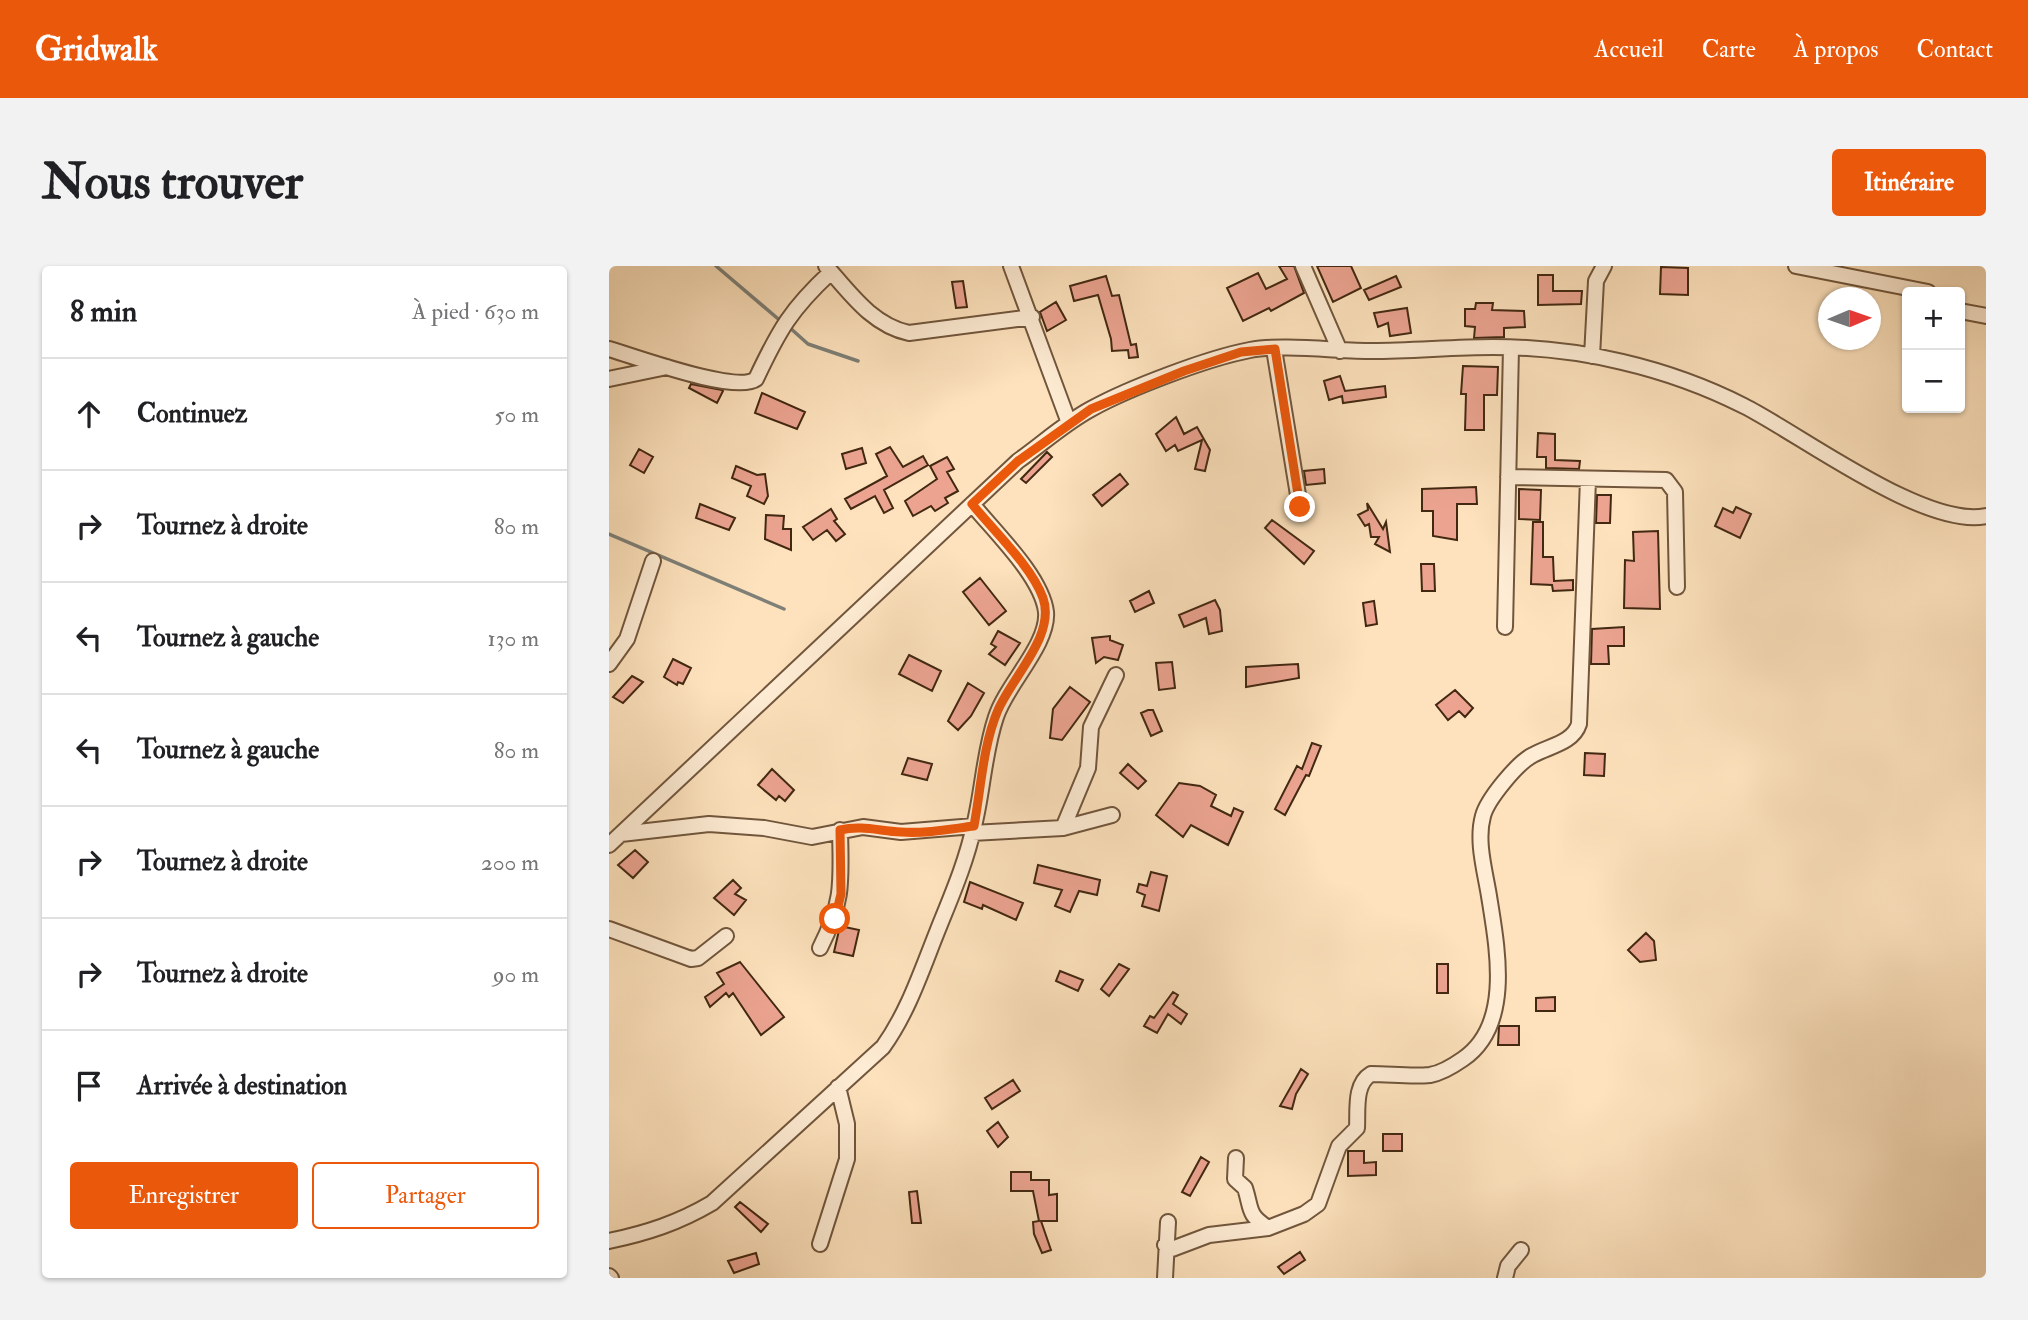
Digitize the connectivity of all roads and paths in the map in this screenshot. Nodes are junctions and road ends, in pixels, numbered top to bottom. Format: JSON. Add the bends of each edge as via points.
{"nodes":[{"id":1,"x":1011,"y":266,"type":"edge"},
{"id":2,"x":1303,"y":266,"type":"edge"},
{"id":3,"x":1604,"y":266,"type":"edge"},
{"id":4,"x":1795,"y":266,"type":"edge"},
{"id":5,"x":828,"y":269,"type":"edge"},
{"id":6,"x":1903,"y":287,"type":"edge"},
{"id":7,"x":1965,"y":313,"type":"edge"},
{"id":8,"x":1986,"y":316,"type":"edge"},
{"id":9,"x":1032,"y":317,"type":"junction"},
{"id":10,"x":1511,"y":348,"type":"junction"},
{"id":11,"x":609,"y":349,"type":"edge"},
{"id":12,"x":1275,"y":349,"type":"junction"},
{"id":13,"x":1340,"y":351,"type":"junction"},
{"id":14,"x":1592,"y":356,"type":"junction"},
{"id":15,"x":672,"y":366,"type":"junction"},
{"id":16,"x":609,"y":379,"type":"edge"},
{"id":17,"x":1069,"y":423,"type":"junction"},
{"id":18,"x":1508,"y":477,"type":"junction"},
{"id":19,"x":1588,"y":479,"type":"junction"},
{"id":20,"x":972,"y":504,"type":"junction"},
{"id":21,"x":1300,"y":507,"type":"dead end"},
{"id":22,"x":1986,"y":516,"type":"edge"},
{"id":23,"x":653,"y":561,"type":"dead end"},
{"id":24,"x":1677,"y":587,"type":"dead end"},
{"id":25,"x":1505,"y":627,"type":"dead end"},
{"id":26,"x":609,"y":664,"type":"edge"},
{"id":27,"x":1116,"y":676,"type":"dead end"},
{"id":28,"x":1112,"y":815,"type":"dead end"},
{"id":29,"x":1063,"y":828,"type":"junction"},
{"id":30,"x":973,"y":829,"type":"junction"},
{"id":31,"x":840,"y":830,"type":"junction"},
{"id":32,"x":621,"y":834,"type":"junction"},
{"id":33,"x":609,"y":845,"type":"edge"},
{"id":34,"x":609,"y":929,"type":"edge"},
{"id":35,"x":726,"y":936,"type":"dead end"},
{"id":36,"x":820,"y":948,"type":"dead end"},
{"id":37,"x":838,"y":1087,"type":"junction"},
{"id":38,"x":1236,"y":1158,"type":"dead end"},
{"id":39,"x":1168,"y":1222,"type":"dead end"},
{"id":40,"x":1268,"y":1228,"type":"junction"},
{"id":41,"x":609,"y":1241,"type":"edge"},
{"id":42,"x":820,"y":1244,"type":"dead end"},
{"id":43,"x":1165,"y":1245,"type":"junction"},
{"id":44,"x":1521,"y":1250,"type":"dead end"},
{"id":45,"x":1165,"y":1278,"type":"edge"},
{"id":46,"x":1505,"y":1278,"type":"edge"}],
"edges":[{"from":1,"to":9,"type":"street"},
{"from":2,"to":13,"type":"street"},
{"from":3,"to":14,"type":"street","via":[[1596,281]]},
{"from":4,"to":6,"type":"street"},
{"from":5,"to":9,"type":"street","via":[[877,321],[891,329],[909,333]]},
{"from":5,"to":15,"type":"street","via":[[797,303],[750,383],[717,382]]},
{"from":7,"to":8,"type":"street"},
{"from":9,"to":17,"type":"street"},
{"from":10,"to":13,"type":"street"},
{"from":10,"to":14,"type":"street"},
{"from":10,"to":18,"type":"street"},
{"from":11,"to":15,"type":"street"},
{"from":12,"to":13,"type":"street"},
{"from":12,"to":17,"type":"street","via":[[1252,349],[1184,371],[1114,398]]},
{"from":12,"to":21,"type":"street"},
{"from":14,"to":22,"type":"street","via":[[1685,379],[1743,405],[1888,491],[1920,505]]},
{"from":15,"to":16,"type":"street"},
{"from":17,"to":20,"type":"street","via":[[1018,461]]},
{"from":18,"to":19,"type":"street"},
{"from":18,"to":25,"type":"street"},
{"from":19,"to":24,"type":"street","via":[[1666,480],[1672,485]]},
{"from":19,"to":40,"type":"street","via":[[1579,724],[1576,733],[1530,756],[1483,814],[1483,860],[1496,960],[1492,1024],[1475,1051],[1449,1069],[1431,1075],[1371,1074],[1365,1078],[1360,1085],[1357,1128],[1339,1146],[1318,1204]]},
{"from":20,"to":30,"type":"street","via":[[1034,581],[1046,614],[1040,638],[997,712]]},
{"from":20,"to":32,"type":"street"},
{"from":23,"to":26,"type":"street","via":[[627,639]]},
{"from":27,"to":29,"type":"street","via":[[1091,727],[1088,768]]},
{"from":28,"to":29,"type":"street"},
{"from":29,"to":30,"type":"street"},
{"from":30,"to":31,"type":"street"},
{"from":30,"to":37,"type":"street","via":[[900,1024],[883,1047]]},
{"from":31,"to":32,"type":"street","via":[[812,836],[709,824]]},
{"from":31,"to":36,"type":"street","via":[[841,894]]},
{"from":32,"to":33,"type":"street"},
{"from":34,"to":35,"type":"street","via":[[691,960]]},
{"from":37,"to":41,"type":"street","via":[[712,1203],[653,1232]]},
{"from":37,"to":42,"type":"street","via":[[847,1124],[847,1159]]},
{"from":38,"to":40,"type":"street","via":[[1235,1180],[1245,1188],[1249,1212]]},
{"from":39,"to":43,"type":"street"},
{"from":40,"to":43,"type":"street","via":[[1209,1235],[1172,1249]]},
{"from":43,"to":45,"type":"street"},
{"from":44,"to":46,"type":"street"}]}
